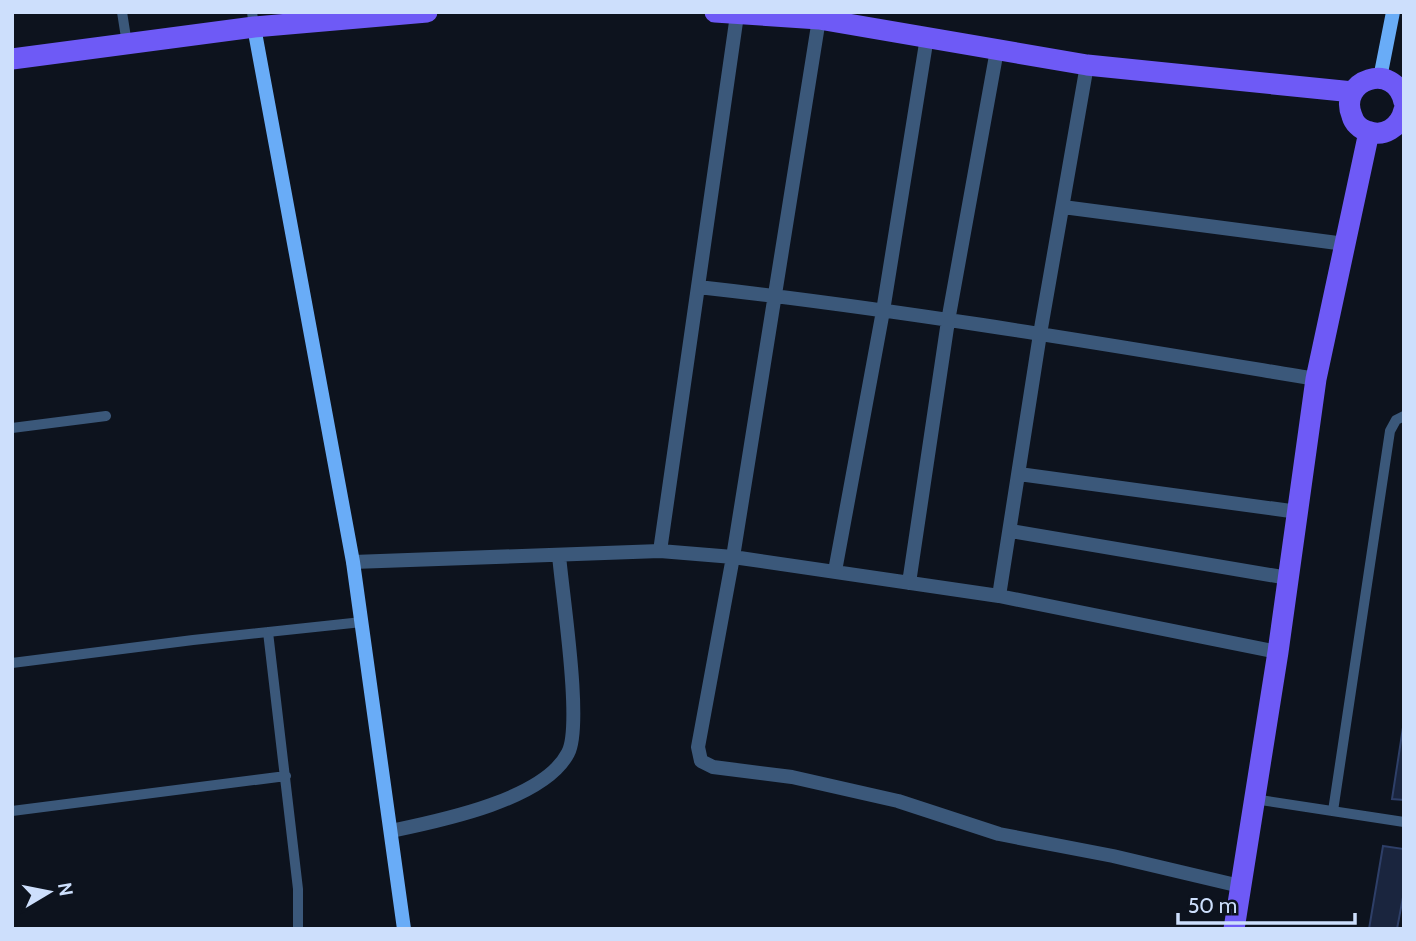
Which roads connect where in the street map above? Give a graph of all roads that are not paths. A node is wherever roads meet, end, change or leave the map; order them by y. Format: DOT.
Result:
graph roads {
  1 [pos="122,12"];
  2 [pos="428,12"];
  3 [pos="715,12"];
  4 [pos="1393,12"];
  5 [pos="737,15"];
  6 [pos="819,15"];
  7 [pos="253,20"];
  8 [pos="927,37"];
  9 [pos="127,44"];
  10 [pos="998,50"];
  11 [pos="12,59"];
  12 [pos="1087,65"];
  13 [pos="1380,78"];
  14 [pos="1353,92"];
  15 [pos="1404,102"];
  16 [pos="1404,110"];
  17 [pos="1368,132"];
  18 [pos="1063,206"];
  19 [pos="1345,244"];
  20 [pos="698,287"];
  21 [pos="774,295"];
  22 [pos="883,311"];
  23 [pos="948,321"];
  24 [pos="1040,334"];
  25 [pos="1316,379"];
  26 [pos="106,416"];
  27 [pos="1404,416"];
  28 [pos="12,428"];
  29 [pos="1018,474"];
  30 [pos="1298,512"];
  31 [pos="1011,531"];
  32 [pos="660,551"];
  33 [pos="559,555"];
  34 [pos="733,557"];
  35 [pos="353,562"];
  36 [pos="835,571"];
  37 [pos="1289,578"];
  38 [pos="909,583"];
  39 [pos="999,596"];
  40 [pos="362,622"];
  41 [pos="268,632"];
  42 [pos="1278,652"];
  43 [pos="12,663"];
  44 [pos="286,776"];
  45 [pos="1254,799"];
  46 [pos="12,811"];
  47 [pos="1333,811"];
  48 [pos="1404,821"];
  49 [pos="391,831"];
  50 [pos="1240,886"];
  51 [pos="298,929"];
  52 [pos="404,929"];
  53 [pos="1234,929"];
  1 -- 9 [label="lane"];
  2 -- 7 [label="main road"];
  3 -- 5 [label="main road"];
  4 -- 13 [label="street"];
  5 -- 6 [label="main road"];
  5 -- 20 [label="street"];
  6 -- 8 [label="main road"];
  6 -- 21 [label="street"];
  7 -- 9 [label="main road"];
  7 -- 35 [label="street"];
  8 -- 10 [label="main road"];
  8 -- 22 [label="street"];
  9 -- 11 [label="main road"];
  10 -- 12 [label="main road"];
  10 -- 23 [label="street"];
  12 -- 14 [label="main road"];
  12 -- 18 [label="street"];
  13 -- 14 [label="main road"];
  13 -- 15 [label="main road"];
  14 -- 17 [label="main road"];
  16 -- 17 [label="main road"];
  17 -- 19 [label="main road"];
  18 -- 19 [label="street"];
  18 -- 24 [label="street"];
  19 -- 25 [label="main road"];
  20 -- 21 [label="street"];
  20 -- 32 [label="street"];
  21 -- 22 [label="street"];
  21 -- 34 [label="street"];
  22 -- 23 [label="street"];
  22 -- 36 [label="street"];
  23 -- 24 [label="street"];
  23 -- 38 [label="street"];
  24 -- 25 [label="street"];
  24 -- 29 [label="street"];
  25 -- 30 [label="main road"];
  26 -- 28 [label="lane"];
  27 -- 47 [label="lane"];
  29 -- 30 [label="street"];
  29 -- 31 [label="street"];
  30 -- 37 [label="main road"];
  31 -- 37 [label="street"];
  31 -- 39 [label="street"];
  32 -- 33 [label="street"];
  32 -- 34 [label="street"];
  33 -- 35 [label="street"];
  33 -- 49 [label="street"];
  34 -- 36 [label="street"];
  34 -- 50 [label="street"];
  35 -- 40 [label="street"];
  36 -- 38 [label="street"];
  37 -- 42 [label="main road"];
  38 -- 39 [label="street"];
  39 -- 42 [label="street"];
  40 -- 41 [label="lane"];
  40 -- 49 [label="street"];
  41 -- 43 [label="lane"];
  41 -- 44 [label="lane"];
  42 -- 45 [label="main road"];
  44 -- 46 [label="lane"];
  44 -- 51 [label="lane"];
  45 -- 47 [label="lane"];
  45 -- 50 [label="main road"];
  47 -- 48 [label="lane"];
  49 -- 52 [label="street"];
  50 -- 53 [label="main road"];
}
